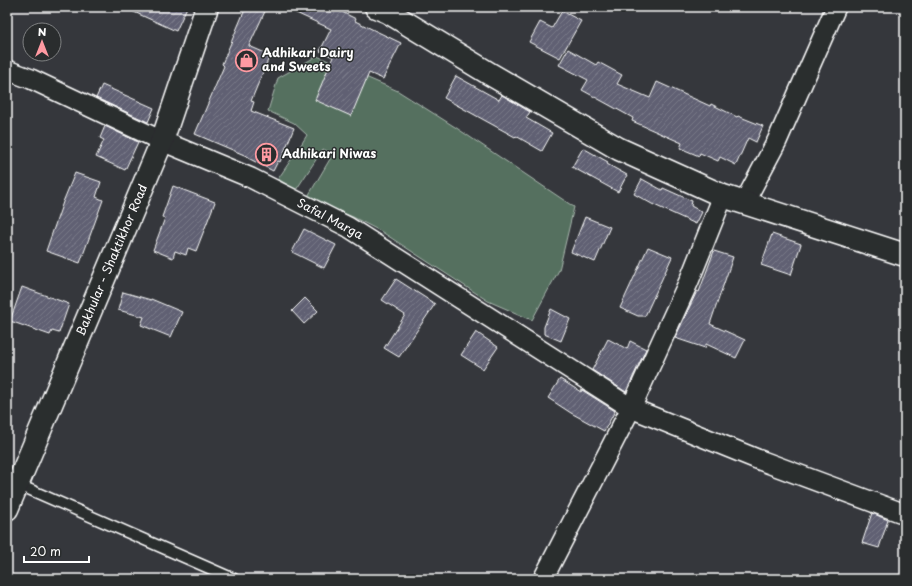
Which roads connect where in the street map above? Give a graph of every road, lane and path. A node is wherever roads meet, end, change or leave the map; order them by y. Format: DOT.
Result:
graph roads {
  1 [pos="207,7"];
  2 [pos="376,7"];
  3 [pos="836,7"];
  4 [pos="7,70"];
  5 [pos="162,140"];
  6 [pos="723,196"];
  7 [pos="744,203"];
  8 [pos="905,255"];
  9 [pos="632,408"];
  10 [pos="17,484"];
  11 [pos="7,509"];
  12 [pos="905,514"];
  13 [pos="234,579"];
  14 [pos="543,579"];
  1 -- 5 [label="street, Bakhular - Shaktikhor Road"];
  2 -- 6 [label="street"];
  3 -- 7 [label="street"];
  4 -- 5 [label="street, Safal Marga"];
  5 -- 9 [label="street, Safal Marga"];
  5 -- 10 [label="street, Bakhular - Shaktikhor Road"];
  6 -- 7 [label="street"];
  6 -- 9 [label="street"];
  7 -- 8 [label="street"];
  9 -- 12 [label="street, Safal Marga"];
  9 -- 14 [label="street"];
  10 -- 11 [label="street, Bakhular - Shaktikhor Road"];
  10 -- 13 [label="lane"];
}
